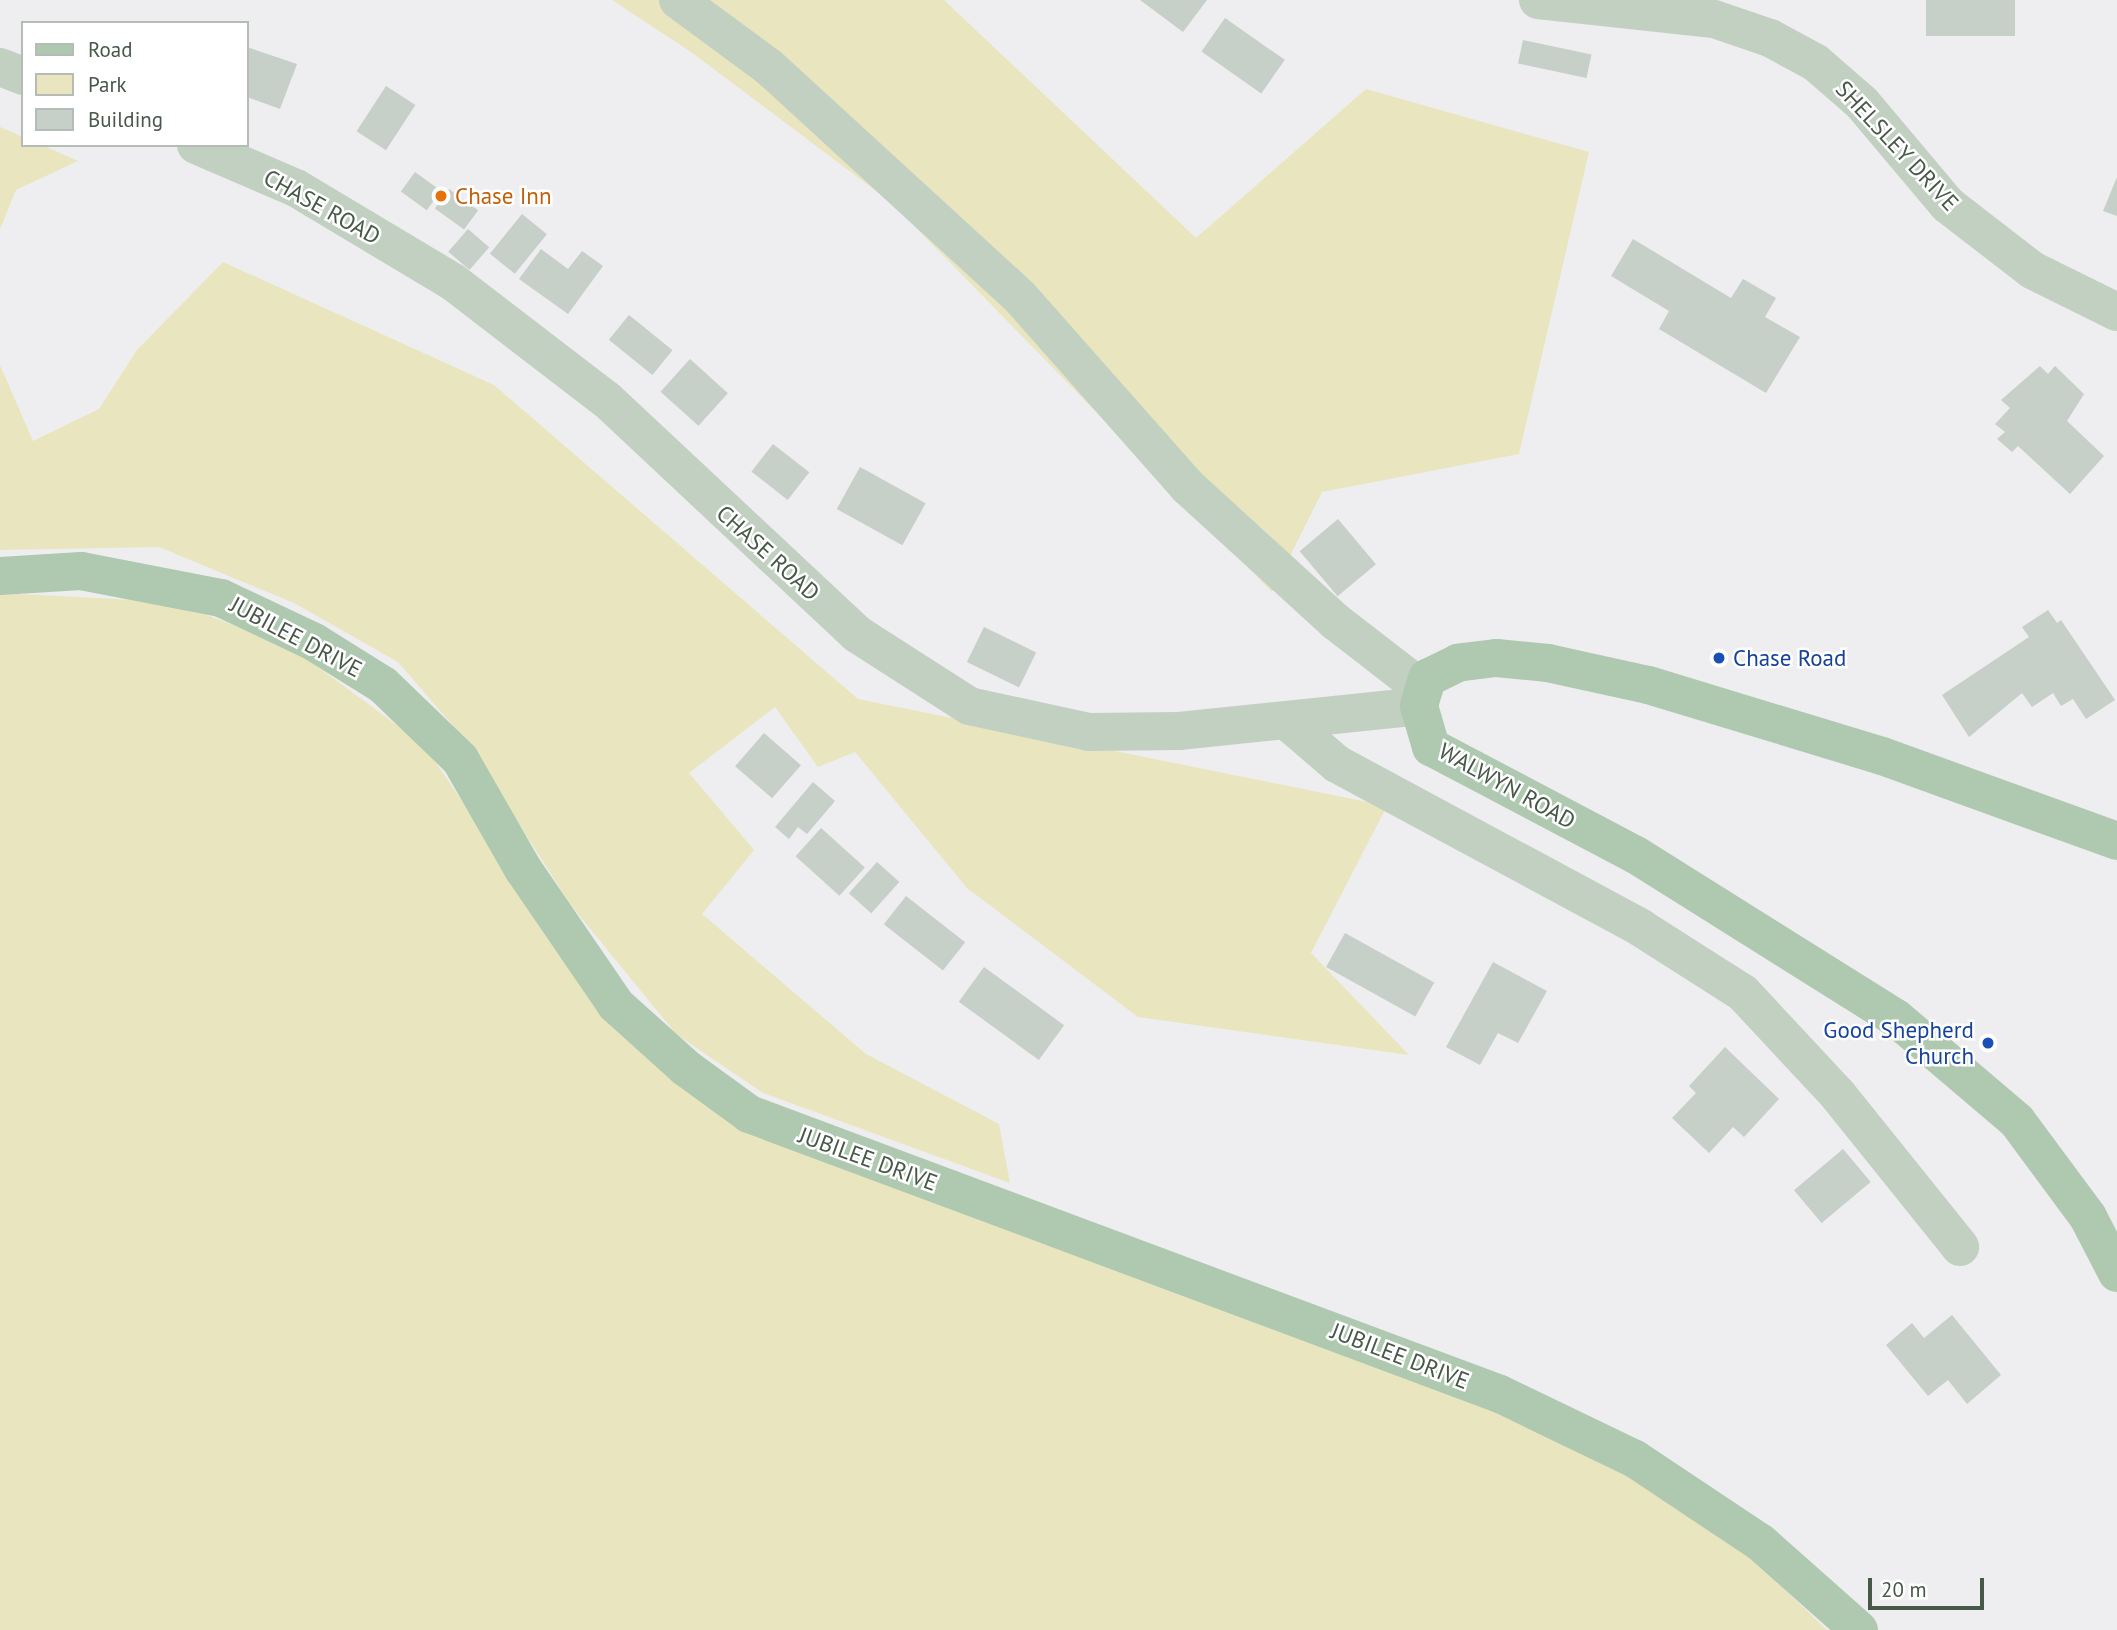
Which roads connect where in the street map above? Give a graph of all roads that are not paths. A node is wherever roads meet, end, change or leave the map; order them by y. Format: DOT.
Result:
graph roads {
  1 [pos="678,0"];
  2 [pos="1538,0"];
  3 [pos="0,67"];
  4 [pos="21,75"];
  5 [pos="201,147"];
  6 [pos="2117,312"];
  7 [pos="0,576"];
  8 [pos="1421,698"];
  9 [pos="1287,721"];
  10 [pos="2117,841"];
  11 [pos="1960,1247"];
  12 [pos="2117,1273"];
  13 [pos="1859,1630"];
  1 -- 8 [label="street"];
  2 -- 6 [label="street, SHELSLEY DRIVE"];
  3 -- 4 [label="street"];
  5 -- 9 [label="street, CHASE ROAD"];
  7 -- 13 [label="main road, JUBILEE DRIVE"];
  8 -- 9 [label="street, CHASE ROAD"];
  8 -- 10 [label="main road"];
  8 -- 12 [label="main road, WALWYN ROAD"];
  9 -- 11 [label="street"];
}
